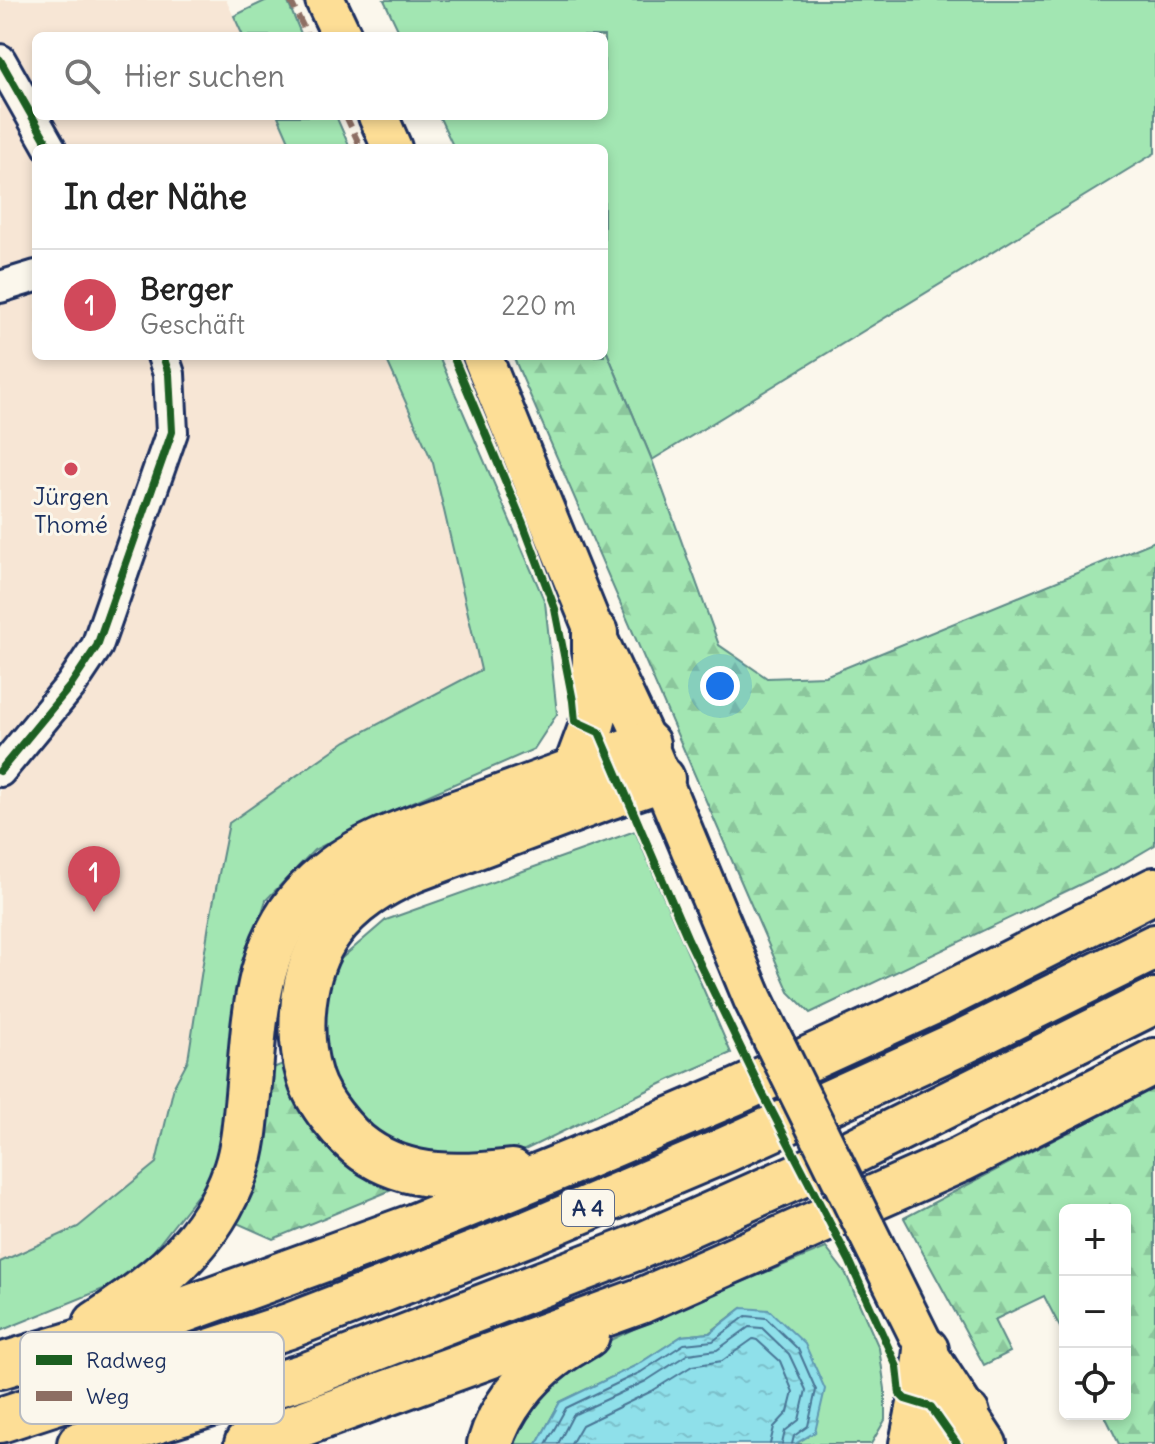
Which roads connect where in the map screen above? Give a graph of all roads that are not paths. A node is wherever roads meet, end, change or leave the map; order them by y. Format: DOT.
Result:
graph roads {
  1 [pos="325,0"];
  2 [pos="340,32"];
  3 [pos="0,60"];
  4 [pos="32,116"];
  5 [pos="34,120"];
  6 [pos="380,120"];
  7 [pos="48,144"];
  8 [pos="390,144"];
  9 [pos="32,277"];
  10 [pos="0,287"];
  11 [pos="164,360"];
  12 [pos="484,360"];
  13 [pos="595,633"];
  14 [pos="654,761"];
  15 [pos="0,771"];
  16 [pos="575,771"];
  17 [pos="1155,890"];
  18 [pos="1155,947"];
  19 [pos="1155,1001"];
  20 [pos="1155,1061"];
  21 [pos="577,1160"];
  22 [pos="643,1300"];
  23 [pos="84,1332"];
  24 [pos="110,1332"];
  25 [pos="271,1332"];
  26 [pos="926,1350"];
  27 [pos="20,1359"];
  28 [pos="0,1366"];
  29 [pos="284,1382"];
  30 [pos="20,1413"];
  31 [pos="0,1420"];
  32 [pos="146,1424"];
  33 [pos="975,1434"];
  34 [pos="80,1444"];
  35 [pos="247,1444"];
  36 [pos="490,1444"];
  37 [pos="912,1444"];
  38 [pos="919,1444"];
  1 -- 2 [label="main road"];
  3 -- 4 [label="street"];
  5 -- 7 [label="street"];
  6 -- 8 [label="main road"];
  9 -- 10 [label="street"];
  11 -- 15 [label="street"];
  12 -- 13 [label="main road"];
  13 -- 14 [label="main road"];
  13 -- 16 [label="highway"];
  14 -- 16 [label="highway"];
  14 -- 21 [label="highway"];
  14 -- 26 [label="main road, bridge"];
  16 -- 23 [label="highway"];
  17 -- 21 [label="highway"];
  18 -- 25 [label="highway, A 4"];
  19 -- 29 [label="highway, A 4"];
  20 -- 22 [label="highway"];
  21 -- 24 [label="highway"];
  22 -- 35 [label="highway"];
  22 -- 36 [label="highway"];
  26 -- 33 [label="main road"];
  26 -- 37 [label="highway"];
  27 -- 28 [label="highway"];
  30 -- 31 [label="highway, A 4"];
  32 -- 34 [label="highway, A 4"];
  33 -- 38 [label="highway"];
}
